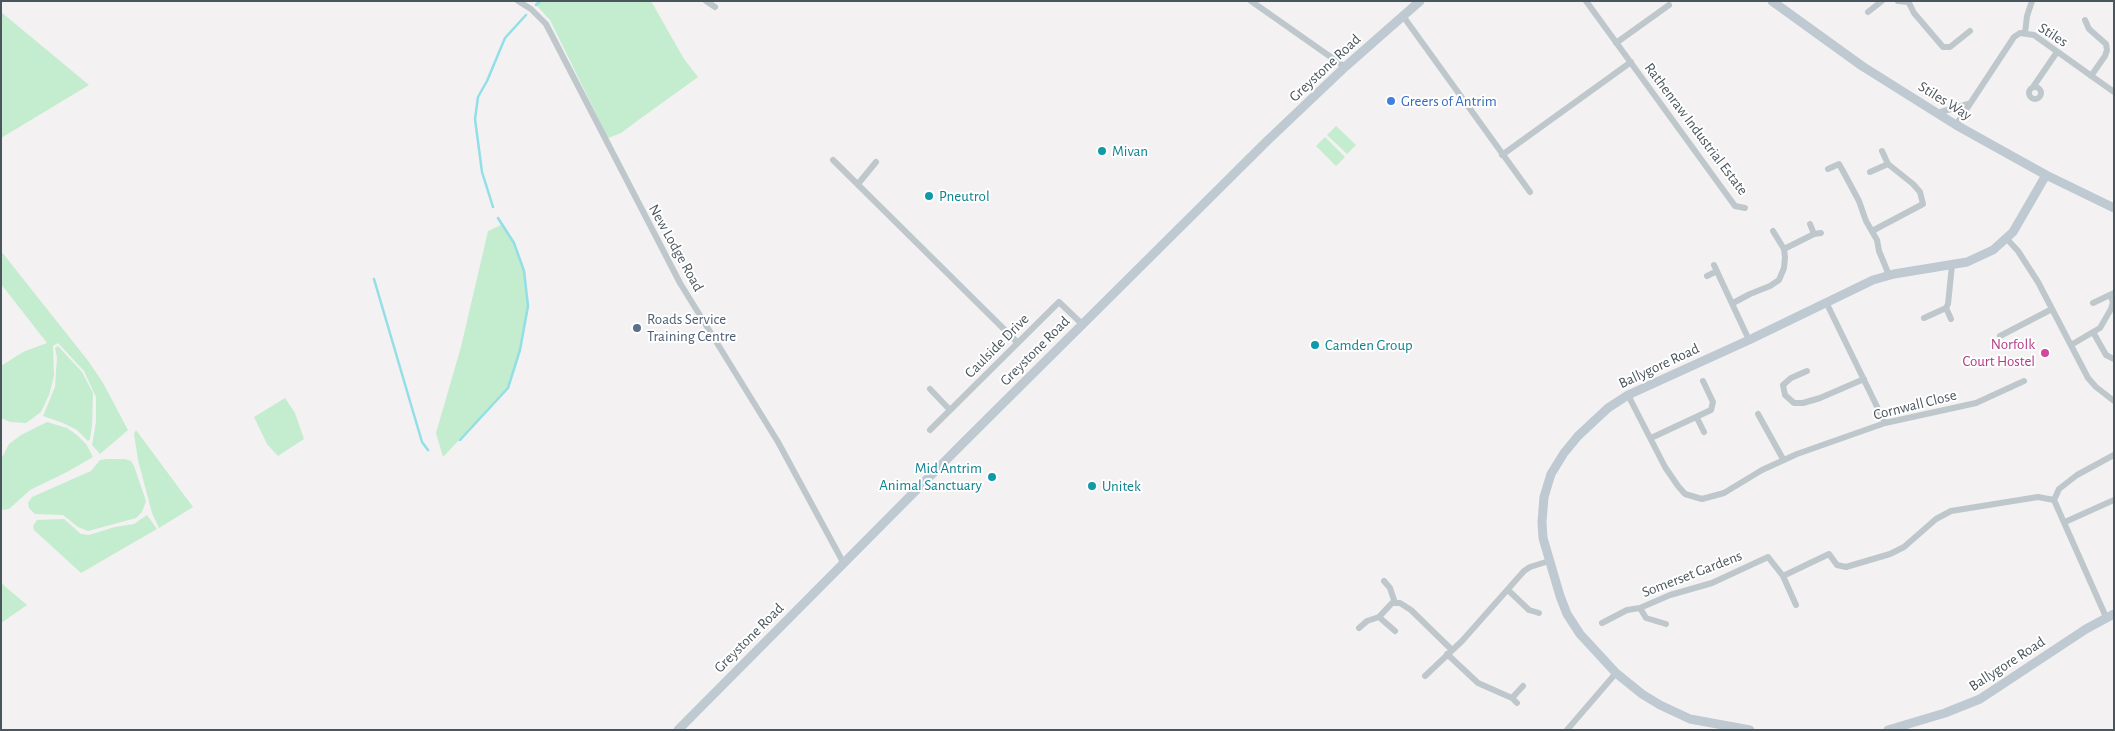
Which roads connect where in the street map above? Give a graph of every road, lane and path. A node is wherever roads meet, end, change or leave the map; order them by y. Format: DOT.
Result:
graph roads {
  1 [pos="518,1"];
  2 [pos="706,1"];
  3 [pos="1251,1"];
  4 [pos="1264,1"];
  5 [pos="1420,1"];
  6 [pos="1586,1"];
  7 [pos="1772,1"];
  8 [pos="1882,1"];
  9 [pos="1898,1"];
  10 [pos="2032,1"];
  11 [pos="1908,2"];
  12 [pos="1669,5"];
  13 [pos="715,7"];
  14 [pos="1260,8"];
  15 [pos="1868,12"];
  16 [pos="1403,16"];
  17 [pos="2085,20"];
  18 [pos="1970,31"];
  19 [pos="2025,33"];
  20 [pos="1616,43"];
  21 [pos="2057,52"];
  22 [pos="1631,62"];
  23 [pos="1345,67"];
  24 [pos="2091,76"];
  25 [pos="2033,87"];
  26 [pos="2114,92"];
  27 [pos="1968,104"];
  28 [pos="1937,113"];
  29 [pos="1956,125"];
  30 [pos="1882,151"];
  31 [pos="1502,155"];
  32 [pos="833,160"];
  33 [pos="876,162"];
  34 [pos="1888,164"];
  35 [pos="1828,169"];
  36 [pos="1870,172"];
  37 [pos="2046,176"];
  38 [pos="858,184"];
  39 [pos="1530,192"];
  40 [pos="1745,208"];
  41 [pos="2114,208"];
  42 [pos="1810,224"];
  43 [pos="1773,231"];
  44 [pos="1872,231"];
  45 [pos="1814,234"];
  46 [pos="1822,234"];
  47 [pos="2007,239"];
  48 [pos="1784,249"];
  49 [pos="1952,265"];
  50 [pos="1889,275"];
  51 [pos="1707,276"];
  52 [pos="2112,294"];
  53 [pos="1826,302"];
  54 [pos="1733,303"];
  55 [pos="2093,303"];
  56 [pos="2113,306"];
  57 [pos="1946,308"];
  58 [pos="2052,309"];
  59 [pos="1924,318"];
  60 [pos="1951,319"];
  61 [pos="1082,324"];
  62 [pos="2094,332"];
  63 [pos="2000,336"];
  64 [pos="1749,340"];
  65 [pos="1018,343"];
  66 [pos="2071,345"];
  67 [pos="2114,359"];
  68 [pos="1807,371"];
  69 [pos="1864,379"];
  70 [pos="1703,381"];
  71 [pos="2024,381"];
  72 [pos="930,389"];
  73 [pos="1628,395"];
  74 [pos="2114,401"];
  75 [pos="950,410"];
  76 [pos="1758,414"];
  77 [pos="1697,418"];
  78 [pos="1885,423"];
  79 [pos="930,430"];
  80 [pos="1704,432"];
  81 [pos="1651,438"];
  82 [pos="2114,455"];
  83 [pos="1783,459"];
  84 [pos="2054,500"];
  85 [pos="2114,500"];
  86 [pos="2065,522"];
  87 [pos="1549,561"];
  88 [pos="843,562"];
  89 [pos="1783,576"];
  90 [pos="1384,581"];
  91 [pos="1508,590"];
  92 [pos="1395,602"];
  93 [pos="1796,605"];
  94 [pos="1640,608"];
  95 [pos="1539,613"];
  96 [pos="2110,616"];
  97 [pos="1379,617"];
  98 [pos="1602,623"];
  99 [pos="1666,624"];
  100 [pos="1359,628"];
  101 [pos="1395,631"];
  102 [pos="1450,652"];
  103 [pos="1616,674"];
  104 [pos="1425,676"];
  105 [pos="1523,686"];
  106 [pos="1570,729"];
  107 [pos="678,730"];
  108 [pos="1750,730"];
  109 [pos="1888,730"];
  1 -- 88 [label="street, New Lodge Road"];
  2 -- 13 [label="street"];
  3 -- 14 [label="street"];
  4 -- 14 [label="street"];
  5 -- 16 [label="main road, Greystone Road"];
  6 -- 20 [label="street, Rathenraw Industrial Estate"];
  7 -- 28 [label="main road, Stiles Way"];
  8 -- 15 [label="street"];
  9 -- 11 [label="street"];
  10 -- 19 [label="street"];
  11 -- 18 [label="street"];
  12 -- 20 [label="street"];
  14 -- 23 [label="street"];
  16 -- 23 [label="main road, Greystone Road"];
  16 -- 31 [label="street"];
  17 -- 24 [label="street"];
  19 -- 21 [label="street, Stiles"];
  19 -- 27 [label="street, Stiles"];
  20 -- 22 [label="street, Rathenraw Industrial Estate"];
  21 -- 24 [label="street, Stiles"];
  21 -- 25 [label="street"];
  22 -- 31 [label="street, Rathenraw Industrial Estate"];
  22 -- 40 [label="street, Rathenraw Industrial Estate"];
  23 -- 61 [label="main road, Greystone Road"];
  24 -- 26 [label="street, Stiles"];
  27 -- 28 [label="street"];
  27 -- 29 [label="street, Stiles"];
  28 -- 29 [label="main road, Stiles Way"];
  29 -- 37 [label="main road, Stiles Way"];
  30 -- 34 [label="street"];
  31 -- 39 [label="street"];
  32 -- 38 [label="street"];
  33 -- 38 [label="street"];
  34 -- 36 [label="street"];
  34 -- 44 [label="street"];
  35 -- 44 [label="street"];
  37 -- 41 [label="main road, Stiles Way"];
  37 -- 47 [label="main road, Ballygore Road"];
  38 -- 65 [label="street"];
  42 -- 45 [label="street"];
  43 -- 48 [label="street"];
  44 -- 50 [label="street"];
  45 -- 46 [label="street"];
  45 -- 48 [label="street"];
  47 -- 49 [label="main road, Ballygore Road"];
  47 -- 58 [label="street"];
  48 -- 54 [label="street"];
  49 -- 50 [label="main road, Ballygore Road"];
  49 -- 57 [label="street"];
  50 -- 53 [label="main road, Ballygore Road"];
  51 -- 54 [label="street"];
  52 -- 55 [label="street"];
  52 -- 56 [label="street"];
  53 -- 64 [label="main road, Ballygore Road"];
  53 -- 69 [label="street"];
  54 -- 64 [label="street"];
  56 -- 62 [label="street"];
  57 -- 59 [label="street"];
  57 -- 60 [label="street"];
  58 -- 63 [label="street"];
  58 -- 66 [label="street"];
  61 -- 65 [label="street, Caulside Drive"];
  61 -- 88 [label="main road, Greystone Road"];
  62 -- 66 [label="street"];
  62 -- 67 [label="street"];
  64 -- 73 [label="main road, Ballygore Road"];
  65 -- 75 [label="street, Caulside Drive"];
  66 -- 74 [label="street"];
  68 -- 69 [label="street"];
  69 -- 78 [label="street"];
  70 -- 77 [label="street"];
  71 -- 78 [label="street, Cornwall Close"];
  72 -- 75 [label="street"];
  73 -- 81 [label="street, Cornwall Close"];
  73 -- 87 [label="main road, Ballygore Road"];
  75 -- 79 [label="street, Caulside Drive"];
  76 -- 83 [label="street"];
  77 -- 80 [label="street"];
  77 -- 81 [label="street"];
  78 -- 83 [label="street, Cornwall Close"];
  81 -- 83 [label="street, Cornwall Close"];
  82 -- 84 [label="street"];
  84 -- 86 [label="street, Ballygore Road"];
  84 -- 89 [label="street"];
  85 -- 86 [label="street"];
  86 -- 96 [label="street, Ballygore Road"];
  87 -- 91 [label="street"];
  87 -- 103 [label="main road, Ballygore Road"];
  88 -- 107 [label="main road, Greystone Road"];
  89 -- 93 [label="street"];
  89 -- 94 [label="street, Somerset Gardens"];
  90 -- 92 [label="street"];
  91 -- 95 [label="street"];
  91 -- 102 [label="street"];
  92 -- 97 [label="street"];
  92 -- 102 [label="street"];
  94 -- 98 [label="street, Somerset Gardens"];
  94 -- 99 [label="street"];
  96 -- 109 [label="main road, Ballygore Road"];
  97 -- 100 [label="street"];
  97 -- 101 [label="street"];
  102 -- 104 [label="street"];
  102 -- 105 [label="street"];
  103 -- 106 [label="street"];
  103 -- 108 [label="main road, Ballygore Road"];
}
